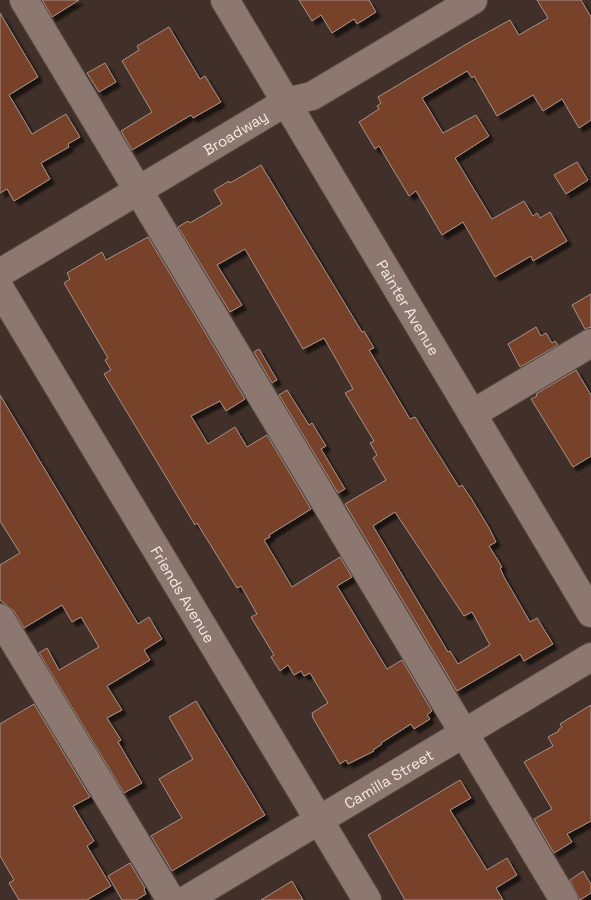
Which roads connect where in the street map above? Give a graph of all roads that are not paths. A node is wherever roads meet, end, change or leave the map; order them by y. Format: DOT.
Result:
graph roads {
  1 [pos="24,0"];
  2 [pos="225,0"];
  3 [pos="473,0"];
  4 [pos="439,9"];
  5 [pos="286,102"];
  6 [pos="137,190"];
  7 [pos="0,273"];
  8 [pos="0,289"];
  9 [pos="591,343"];
  10 [pos="472,414"];
  11 [pos="591,613"];
  12 [pos="0,618"];
  13 [pos="591,657"];
  14 [pos="464,733"];
  15 [pos="319,821"];
  16 [pos="171,900"];
  17 [pos="186,900"];
  18 [pos="366,900"];
  19 [pos="564,900"];
  1 -- 6 [label="street"];
  2 -- 5 [label="street, Painter Avenue"];
  3 -- 4 [label="street, Broadway"];
  4 -- 5 [label="street, Broadway"];
  5 -- 6 [label="street, Broadway"];
  5 -- 10 [label="street, Painter Avenue"];
  6 -- 7 [label="street, Broadway"];
  6 -- 14 [label="street"];
  8 -- 15 [label="street, Friends Avenue"];
  9 -- 10 [label="street"];
  10 -- 11 [label="street, Painter Avenue"];
  12 -- 16 [label="street"];
  13 -- 14 [label="street, Camilla Street"];
  14 -- 15 [label="street, Camilla Street"];
  14 -- 19 [label="street"];
  15 -- 17 [label="street, Camilla Street"];
  15 -- 18 [label="street, Friends Avenue"];
}
